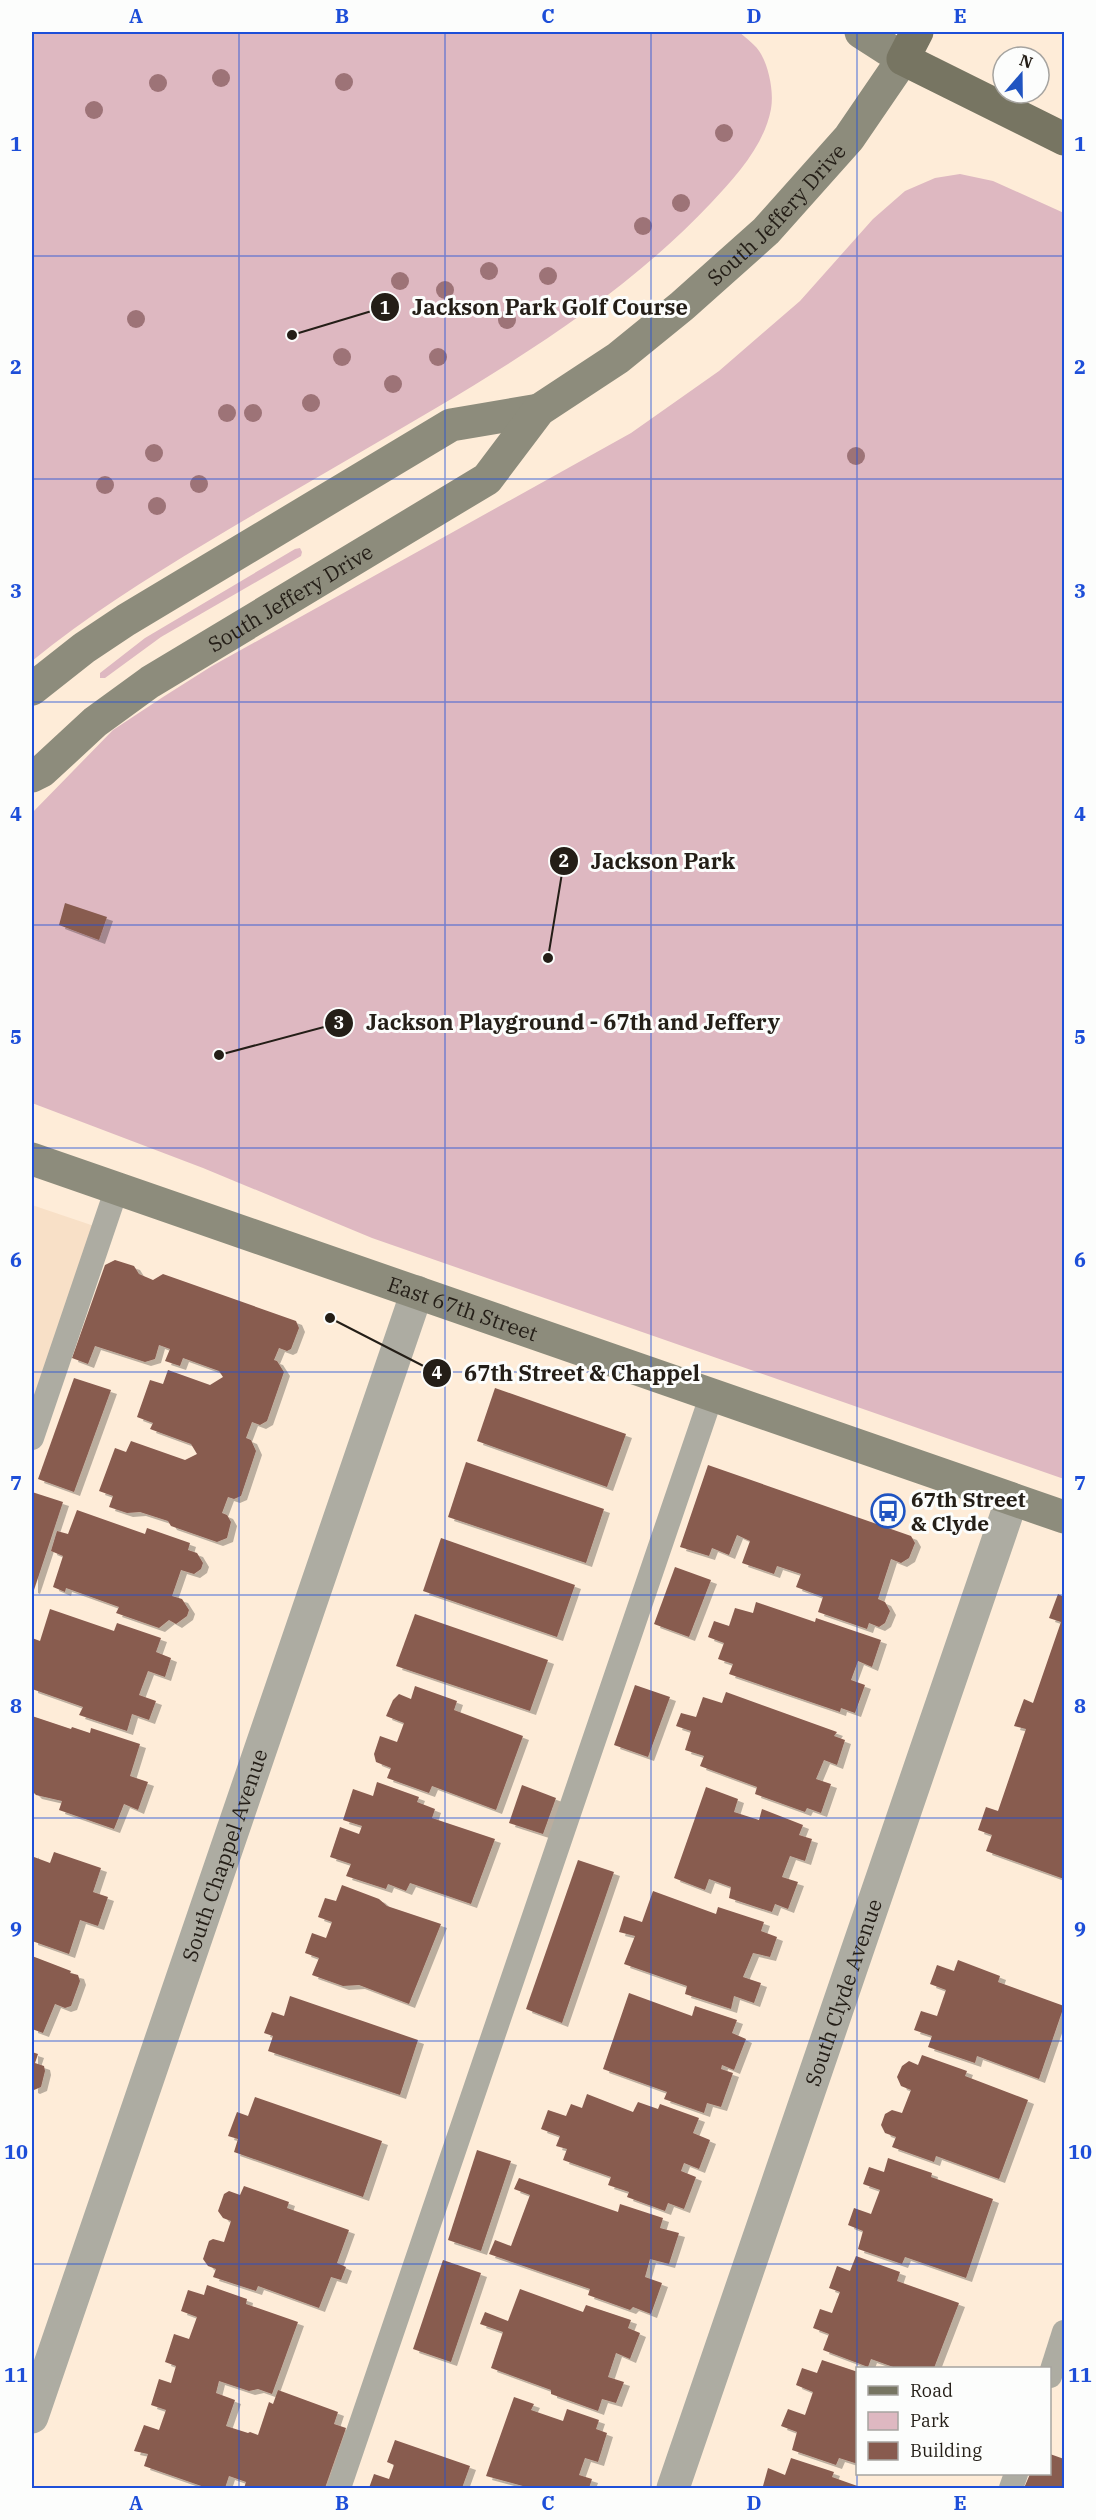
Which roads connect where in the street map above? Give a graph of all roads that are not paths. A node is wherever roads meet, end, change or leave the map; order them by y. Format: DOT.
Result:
graph roads {
  1 [pos="861,32"];
  2 [pos="910,45"];
  3 [pos="1065,140"];
  4 [pos="539,410"];
  5 [pos="32,689"];
  6 [pos="32,776"];
  7 [pos="32,1159"];
  8 [pos="117,1188"];
  9 [pos="417,1292"];
  10 [pos="712,1394"];
  11 [pos="32,1437"];
  12 [pos="1012,1498"];
  13 [pos="1065,1517"];
  14 [pos="1065,2332"];
  15 [pos="1051,2373"];
  16 [pos="32,2417"];
  17 [pos="339,2488"];
  18 [pos="673,2488"];
  1 -- 2 [label="street"];
  2 -- 3 [label="main road"];
  2 -- 4 [label="street, South Jeffery Drive"];
  4 -- 5 [label="street, South Jeffery Drive"];
  4 -- 6 [label="street, South Jeffery Drive"];
  7 -- 8 [label="street, East 67th Street"];
  8 -- 9 [label="street, East 67th Street"];
  8 -- 11 [label="lane"];
  9 -- 10 [label="street, East 67th Street"];
  9 -- 16 [label="street, South Chappel Avenue"];
  10 -- 12 [label="street, East 67th Street"];
  10 -- 17 [label="lane"];
  12 -- 13 [label="street, East 67th Street"];
  12 -- 18 [label="street, South Clyde Avenue"];
  14 -- 15 [label="lane"];
}
